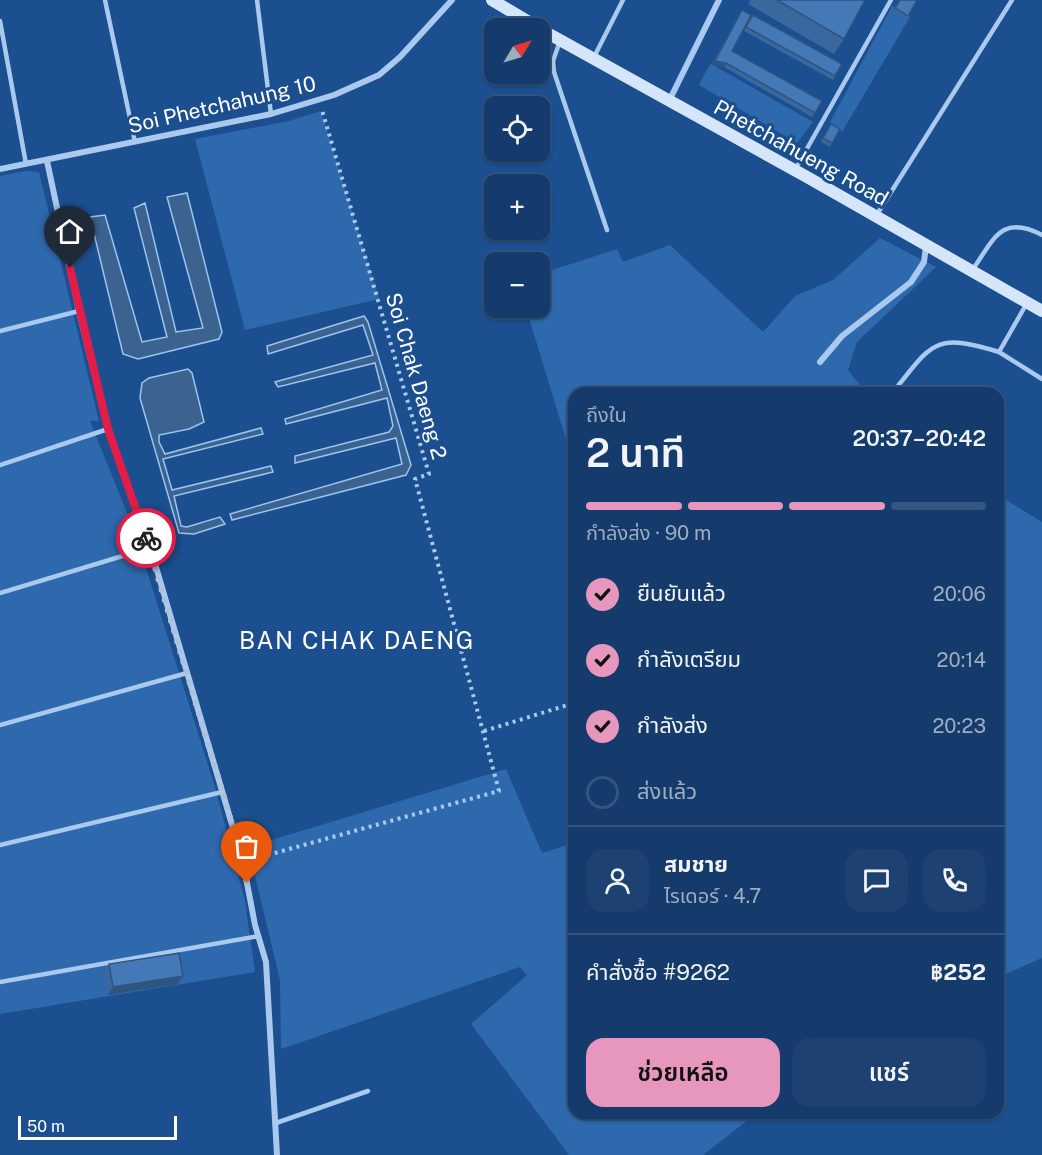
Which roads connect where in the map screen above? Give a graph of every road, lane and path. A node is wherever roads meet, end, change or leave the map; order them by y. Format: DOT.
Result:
graph roads {
  1 [pos="105,0"];
  2 [pos="257,0"];
  3 [pos="452,0"];
  4 [pos="492,0"];
  5 [pos="623,0"];
  6 [pos="719,0"];
  7 [pos="891,0"];
  8 [pos="1012,0"];
  9 [pos="521,18"];
  10 [pos="0,21"];
  11 [pos="550,35"];
  12 [pos="560,41"];
  13 [pos="592,59"];
  14 [pos="320,100"];
  15 [pos="669,102"];
  16 [pos="271,114"];
  17 [pos="135,142"];
  18 [pos="47,161"];
  19 [pos="26,164"];
  20 [pos="0,169"];
  21 [pos="795,171"];
  22 [pos="875,217"];
  23 [pos="608,231"];
  24 [pos="1042,235"];
  25 [pos="926,246"];
  26 [pos="972,272"];
  27 [pos="1027,303"];
  28 [pos="79,311"];
  29 [pos="1042,311"];
  30 [pos="0,331"];
  31 [pos="999,352"];
  32 [pos="820,362"];
  33 [pos="1042,380"];
  34 [pos="897,387"];
  35 [pos="108,429"];
  36 [pos="0,465"];
  37 [pos="149,548"];
  38 [pos="0,593"];
  39 [pos="187,673"];
  40 [pos="568,705"];
  41 [pos="0,725"];
  42 [pos="484,731"];
  43 [pos="222,792"];
  44 [pos="0,845"];
  45 [pos="243,862"];
  46 [pos="259,936"];
  47 [pos="0,982"];
  48 [pos="368,1091"];
  49 [pos="276,1123"];
  50 [pos="276,1155"];
  1 -- 17 [label="lane"];
  2 -- 16 [label="lane"];
  3 -- 14 [label="street, Soi Phetchahung 10"];
  4 -- 9 [label="main road, Phetchahueng Road"];
  5 -- 13 [label="lane"];
  6 -- 15 [label="street"];
  7 -- 21 [label="lane"];
  8 -- 22 [label="lane"];
  10 -- 19 [label="lane"];
  11 -- 12 [label="main road, Phetchahueng Road"];
  12 -- 13 [label="main road, Phetchahueng Road"];
  12 -- 23 [label="lane"];
  13 -- 15 [label="main road, Phetchahueng Road"];
  14 -- 16 [label="street, Soi Phetchahung 10"];
  14 -- 42 [label="path, Soi Chak Daeng 2"];
  15 -- 21 [label="main road, Phetchahueng Road"];
  16 -- 17 [label="street, Soi Phetchahung 10"];
  17 -- 18 [label="street, Soi Phetchahung 10"];
  18 -- 19 [label="street, Soi Phetchahung 10"];
  18 -- 28 [label="street"];
  19 -- 20 [label="street, Soi Phetchahung 10"];
  21 -- 22 [label="main road, Phetchahueng Road"];
  22 -- 25 [label="main road, Phetchahueng Road"];
  24 -- 26 [label="lane"];
  25 -- 26 [label="main road, Phetchahueng Road"];
  25 -- 32 [label="street"];
  26 -- 27 [label="main road, Phetchahueng Road"];
  27 -- 29 [label="main road, Phetchahueng Road"];
  27 -- 31 [label="lane"];
  28 -- 30 [label="lane"];
  28 -- 35 [label="street"];
  31 -- 33 [label="lane"];
  31 -- 34 [label="lane"];
  35 -- 36 [label="lane"];
  35 -- 37 [label="street"];
  37 -- 38 [label="lane"];
  37 -- 39 [label="street"];
  39 -- 41 [label="lane"];
  39 -- 43 [label="street"];
  40 -- 42 [label="path"];
  42 -- 45 [label="path, Soi Chak Daeng 2"];
  43 -- 44 [label="lane"];
  43 -- 45 [label="street"];
  45 -- 46 [label="street"];
  46 -- 47 [label="lane"];
  46 -- 49 [label="street"];
  48 -- 49 [label="lane"];
  49 -- 50 [label="street"];
}
